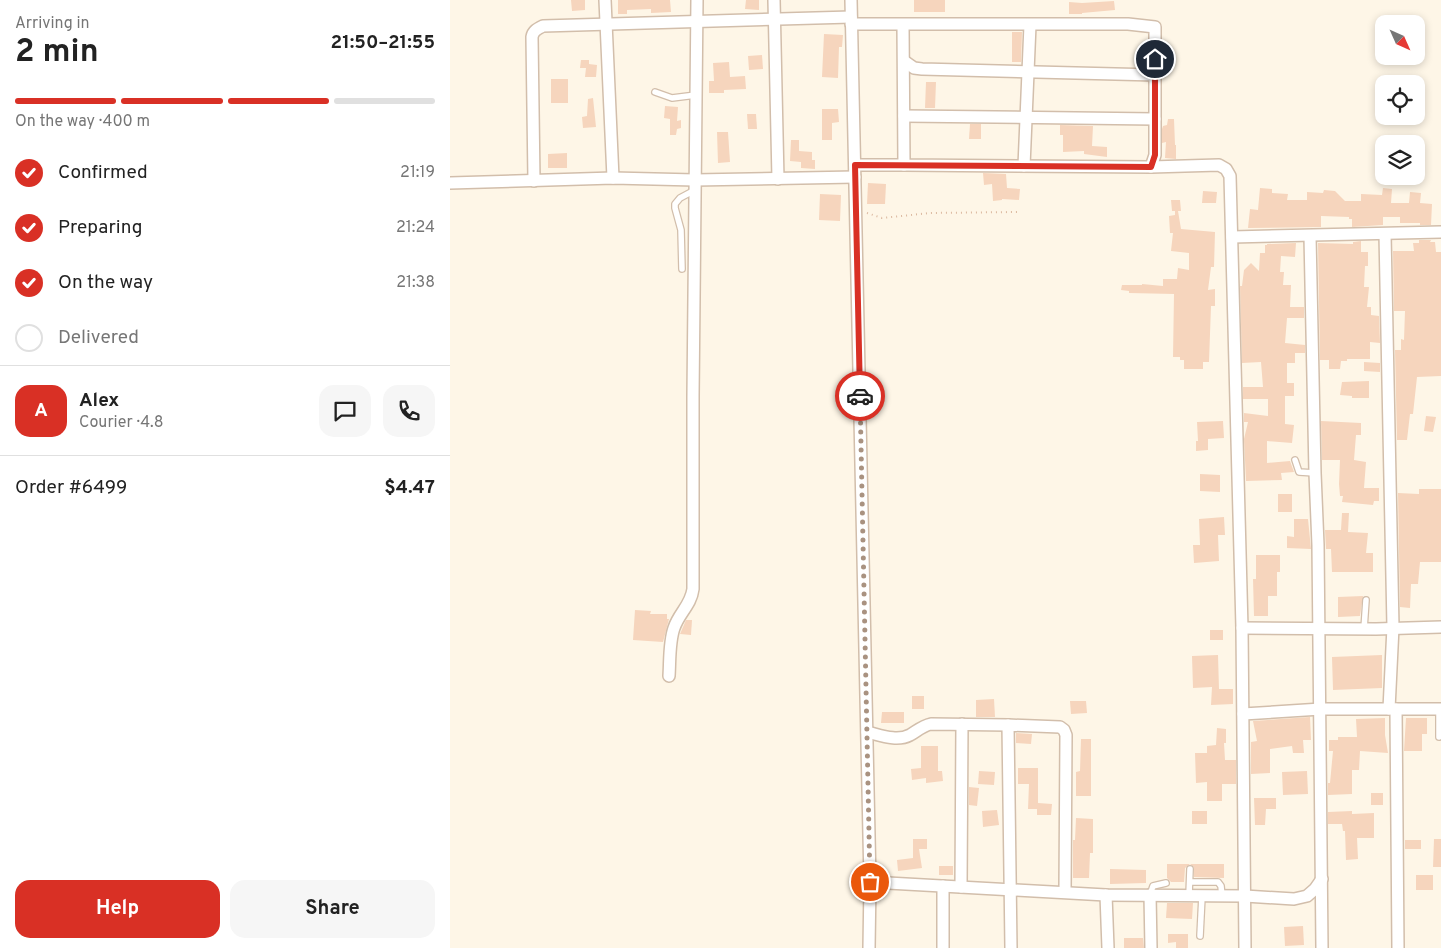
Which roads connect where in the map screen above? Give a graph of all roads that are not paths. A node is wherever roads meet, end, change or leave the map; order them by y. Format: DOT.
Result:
graph roads {
  1 [pos="605,0"];
  2 [pos="697,0"];
  3 [pos="774,0"];
  4 [pos="851,0"];
  5 [pos="774,19"];
  6 [pos="851,20"];
  7 [pos="697,21"];
  8 [pos="605,24"];
  9 [pos="1030,24"];
  10 [pos="904,25"];
  11 [pos="904,61"];
  12 [pos="1028,71"];
  13 [pos="1155,75"];
  14 [pos="655,92"];
  15 [pos="696,95"];
  16 [pos="904,116"];
  17 [pos="1026,118"];
  18 [pos="1155,119"];
  19 [pos="904,164"];
  20 [pos="1024,166"];
  21 [pos="1151,167"];
  22 [pos="855,171"];
  23 [pos="613,178"];
  24 [pos="778,179"];
  25 [pos="534,181"];
  26 [pos="450,183"];
  27 [pos="695,185"];
  28 [pos="1441,232"];
  29 [pos="1385,234"];
  30 [pos="1310,236"];
  31 [pos="1232,237"];
  32 [pos="682,269"];
  33 [pos="1295,460"];
  34 [pos="1315,473"];
  35 [pos="1366,600"];
  36 [pos="1393,627"];
  37 [pos="1441,627"];
  38 [pos="1242,628"];
  39 [pos="1319,629"];
  40 [pos="1364,629"];
  41 [pos="669,676"];
  42 [pos="1321,709"];
  43 [pos="1393,709"];
  44 [pos="1440,709"];
  45 [pos="1243,714"];
  46 [pos="962,724"];
  47 [pos="1008,725"];
  48 [pos="867,732"];
  49 [pos="1439,737"];
  50 [pos="1190,869"];
  51 [pos="1322,879"];
  52 [pos="870,882"];
  53 [pos="1190,882"];
  54 [pos="1166,884"];
  55 [pos="943,886"];
  56 [pos="962,887"];
  57 [pos="1011,889"];
  58 [pos="1065,892"];
  59 [pos="1106,895"];
  60 [pos="1150,895"];
  61 [pos="1189,896"];
  62 [pos="1202,896"];
  63 [pos="1222,896"];
  64 [pos="1245,896"];
  65 [pos="1200,936"];
  66 [pos="869,948"];
  67 [pos="943,948"];
  68 [pos="1011,948"];
  69 [pos="1108,948"];
  70 [pos="1151,948"];
  71 [pos="1245,948"];
  72 [pos="1322,948"];
  73 [pos="1398,948"];
  1 -- 8 [label="street"];
  2 -- 7 [label="street"];
  3 -- 5 [label="street"];
  4 -- 6 [label="street"];
  5 -- 6 [label="street"];
  5 -- 7 [label="street"];
  5 -- 24 [label="street"];
  6 -- 10 [label="street"];
  6 -- 22 [label="street"];
  7 -- 8 [label="street"];
  7 -- 15 [label="street"];
  8 -- 23 [label="street"];
  8 -- 25 [label="street"];
  9 -- 10 [label="street"];
  9 -- 12 [label="street"];
  9 -- 13 [label="street"];
  10 -- 11 [label="street"];
  11 -- 12 [label="street"];
  11 -- 16 [label="street"];
  12 -- 13 [label="street"];
  12 -- 17 [label="street"];
  13 -- 18 [label="street"];
  14 -- 15 [label="lane"];
  15 -- 27 [label="street"];
  16 -- 17 [label="street"];
  16 -- 19 [label="street"];
  17 -- 18 [label="street"];
  17 -- 20 [label="street"];
  18 -- 21 [label="street"];
  19 -- 20 [label="street"];
  19 -- 22 [label="street"];
  20 -- 21 [label="street"];
  21 -- 31 [label="street"];
  22 -- 24 [label="street"];
  22 -- 48 [label="street"];
  23 -- 25 [label="street"];
  23 -- 27 [label="street"];
  24 -- 27 [label="street"];
  25 -- 26 [label="street"];
  27 -- 32 [label="lane"];
  27 -- 41 [label="street"];
  28 -- 29 [label="street"];
  29 -- 30 [label="street"];
  29 -- 36 [label="street"];
  30 -- 31 [label="street"];
  30 -- 34 [label="street"];
  31 -- 38 [label="street"];
  33 -- 34 [label="lane"];
  34 -- 39 [label="street"];
  35 -- 40 [label="lane"];
  36 -- 37 [label="street"];
  36 -- 40 [label="street"];
  36 -- 43 [label="street"];
  38 -- 39 [label="street"];
  38 -- 45 [label="street"];
  39 -- 40 [label="street"];
  39 -- 42 [label="street"];
  42 -- 43 [label="street"];
  42 -- 45 [label="street"];
  42 -- 51 [label="street"];
  43 -- 44 [label="street"];
  43 -- 73 [label="street"];
  44 -- 49 [label="lane"];
  45 -- 64 [label="street"];
  46 -- 47 [label="street"];
  46 -- 48 [label="street"];
  46 -- 56 [label="street"];
  47 -- 57 [label="street"];
  47 -- 58 [label="street"];
  48 -- 52 [label="street"];
  50 -- 53 [label="lane"];
  51 -- 64 [label="street"];
  51 -- 72 [label="street"];
  52 -- 55 [label="street"];
  52 -- 66 [label="street"];
  53 -- 61 [label="lane"];
  53 -- 63 [label="lane"];
  54 -- 60 [label="lane"];
  55 -- 56 [label="street"];
  55 -- 67 [label="street"];
  56 -- 57 [label="street"];
  57 -- 58 [label="street"];
  57 -- 68 [label="street"];
  58 -- 59 [label="street"];
  59 -- 60 [label="street"];
  59 -- 69 [label="street"];
  60 -- 61 [label="street"];
  60 -- 70 [label="street"];
  61 -- 62 [label="street"];
  62 -- 63 [label="street"];
  62 -- 65 [label="lane"];
  63 -- 64 [label="street"];
  64 -- 71 [label="street"];
}
